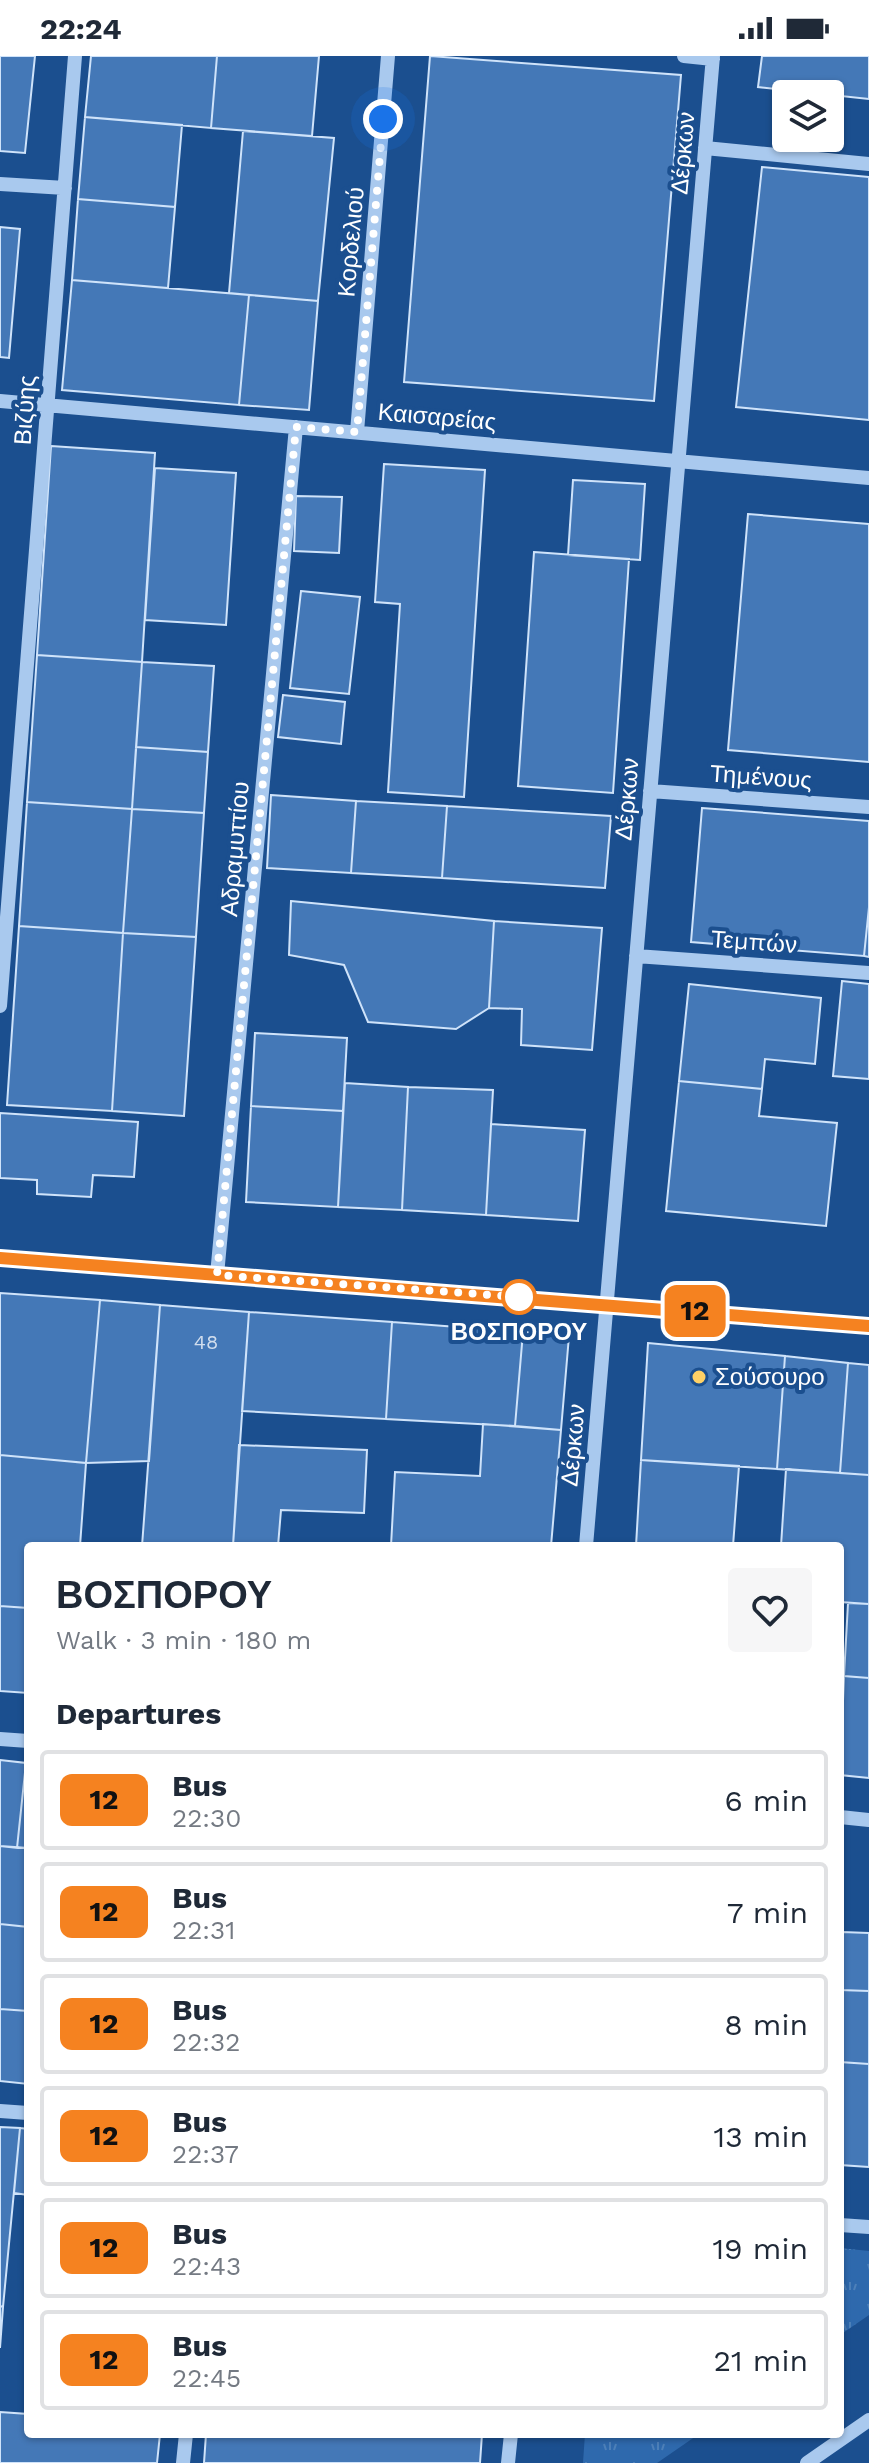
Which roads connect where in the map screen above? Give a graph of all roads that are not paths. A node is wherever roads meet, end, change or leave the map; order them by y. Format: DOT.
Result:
graph roads {
  1 [pos="75,56"];
  2 [pos="388,56"];
  3 [pos="684,56"];
  4 [pos="713,58"];
  5 [pos="705,148"];
  6 [pos="869,164"];
  7 [pos="0,184"];
  8 [pos="65,188"];
  9 [pos="0,401"];
  10 [pos="48,406"];
  11 [pos="296,427"];
  12 [pos="357,432"];
  13 [pos="678,461"];
  14 [pos="869,478"];
  15 [pos="650,791"];
  16 [pos="869,807"];
  17 [pos="636,956"];
  18 [pos="869,973"];
  19 [pos="0,1006"];
  20 [pos="0,1258"];
  21 [pos="217,1275"];
  22 [pos="607,1304"];
  23 [pos="869,1326"];
  24 [pos="586,1542"];
  25 [pos="0,1739"];
  26 [pos="24,1741"];
  27 [pos="844,1817"];
  28 [pos="869,1820"];
  29 [pos="0,2111"];
  30 [pos="24,2113"];
  31 [pos="844,2225"];
  32 [pos="869,2227"];
  33 [pos="869,2420"];
  34 [pos="844,2437"];
  35 [pos="186,2438"];
  36 [pos="511,2438"];
  37 [pos="843,2438"];
  38 [pos="183,2463"];
  39 [pos="508,2463"];
  40 [pos="807,2463"];
  1 -- 8 [label="street, Βιζύης"];
  2 -- 12 [label="street, Κορδελιού"];
  3 -- 4 [label="street"];
  4 -- 5 [label="street, Δέρκων"];
  5 -- 6 [label="street"];
  5 -- 13 [label="street, Δέρκων"];
  7 -- 8 [label="street"];
  8 -- 10 [label="street, Βιζύης"];
  9 -- 10 [label="street, Καισαρείας"];
  10 -- 11 [label="street, Καισαρείας"];
  10 -- 19 [label="street, Βιζύης"];
  11 -- 12 [label="street, Καισαρείας"];
  11 -- 21 [label="street, Αδραμυττίου"];
  12 -- 13 [label="street, Καισαρείας"];
  13 -- 14 [label="street, Καισαρείας"];
  13 -- 15 [label="street, Δέρκων"];
  15 -- 16 [label="street, Τημένους"];
  15 -- 17 [label="street, Δέρκων"];
  17 -- 18 [label="street, Τεμπών"];
  17 -- 22 [label="street, Δέρκων"];
  20 -- 21 [label="street"];
  21 -- 22 [label="street"];
  22 -- 23 [label="street"];
  22 -- 24 [label="street, Δέρκων"];
  25 -- 26 [label="street"];
  27 -- 28 [label="street"];
  29 -- 30 [label="street"];
  31 -- 32 [label="street"];
  33 -- 34 [label="street"];
  35 -- 38 [label="street"];
  36 -- 39 [label="street"];
  37 -- 40 [label="street"];
}
